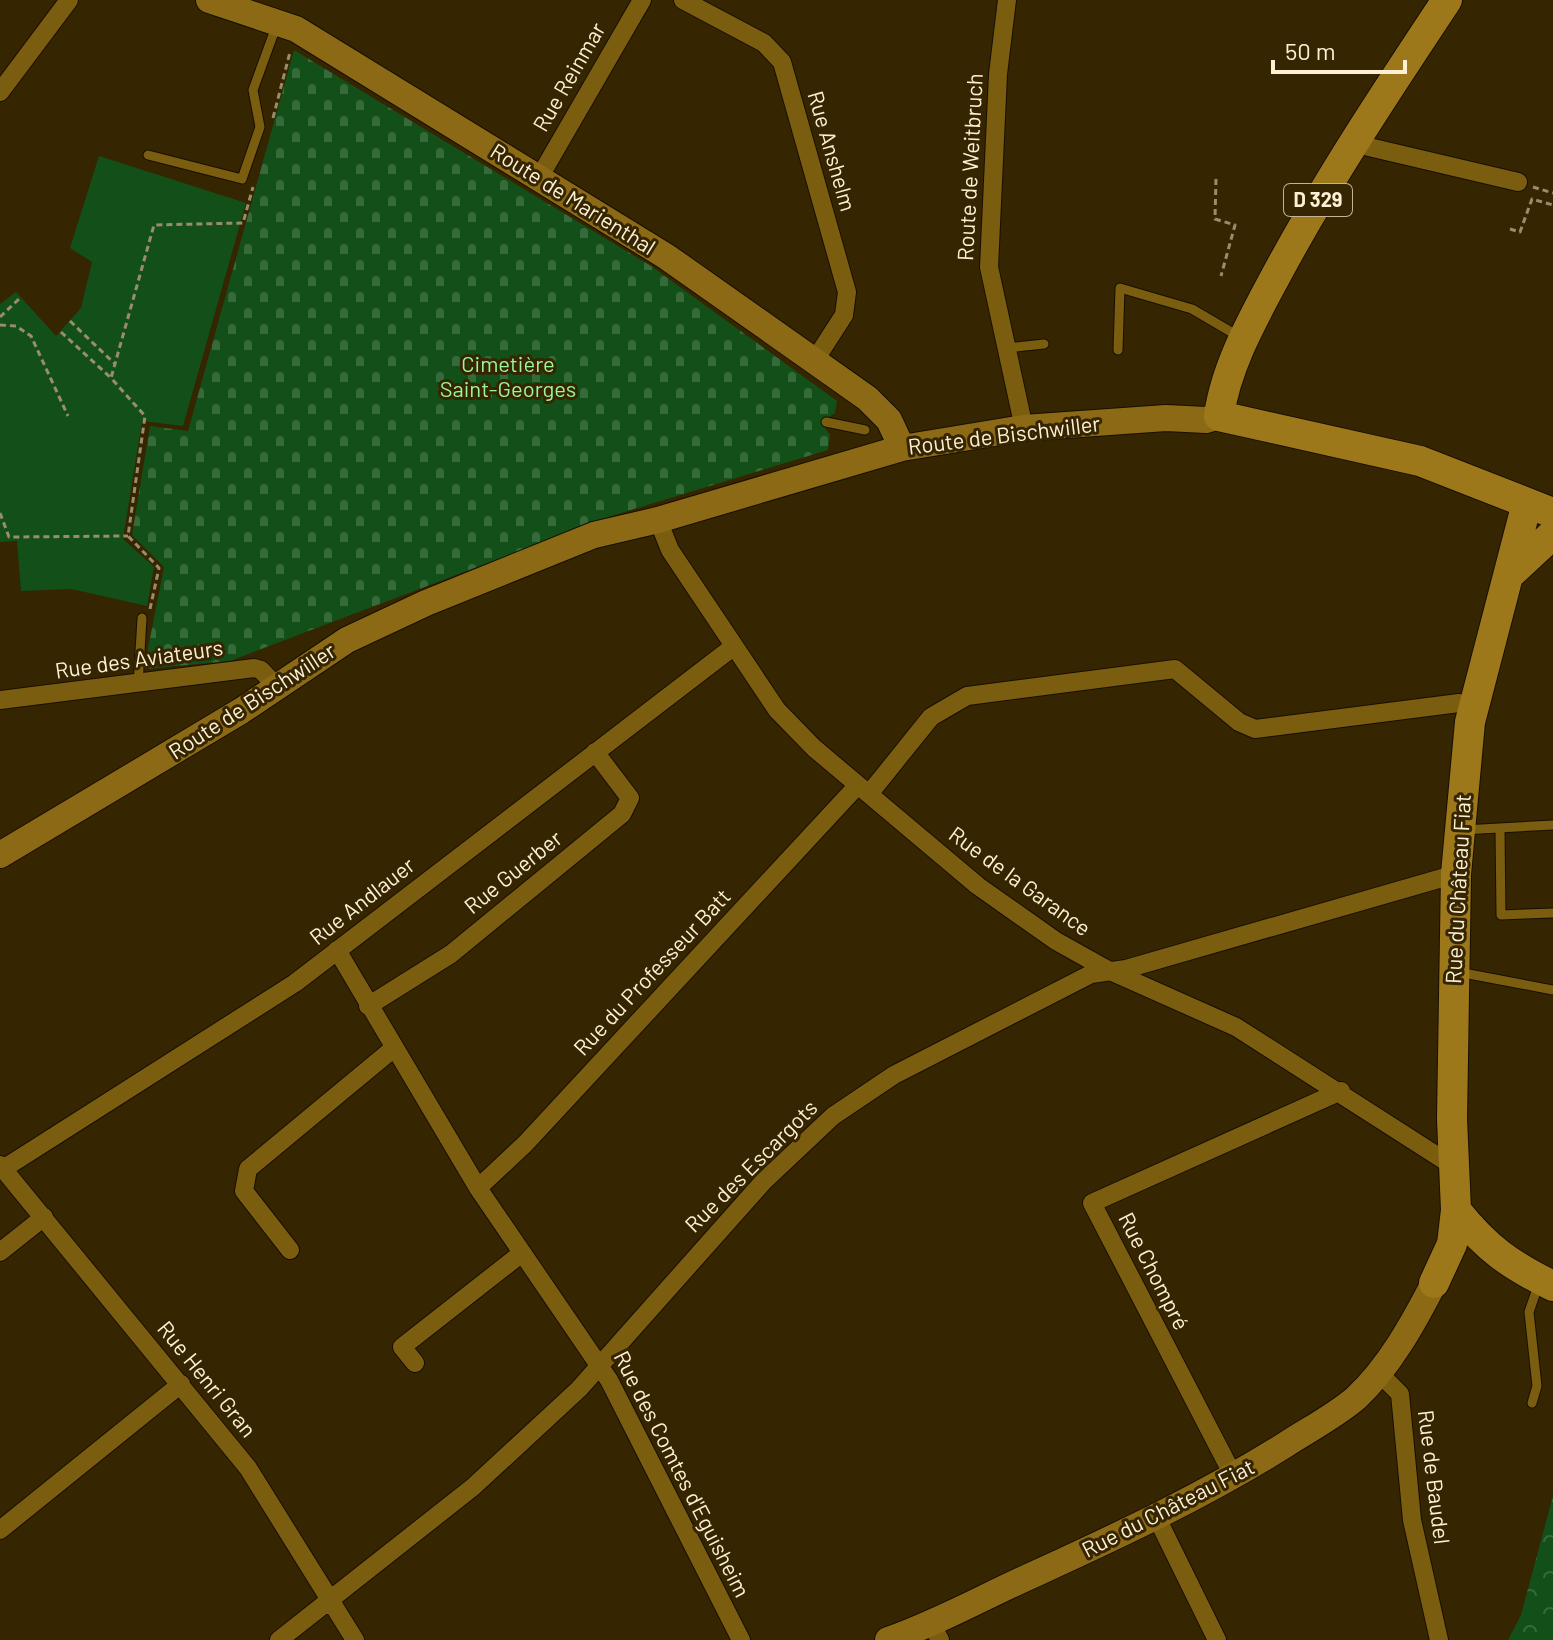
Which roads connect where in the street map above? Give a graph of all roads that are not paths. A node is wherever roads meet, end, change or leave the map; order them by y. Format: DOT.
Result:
graph roads {
  1 [pos="69,0"];
  2 [pos="642,0"];
  3 [pos="683,0"];
  4 [pos="1007,0"];
  5 [pos="1447,0"];
  6 [pos="220,1"];
  7 [pos="287,25"];
  8 [pos="0,92"];
  9 [pos="1354,138"];
  10 [pos="148,155"];
  11 [pos="539,178"];
  12 [pos="1518,182"];
  13 [pos="1245,340"];
  14 [pos="1044,344"];
  15 [pos="1006,348"];
  16 [pos="1118,350"];
  17 [pos="815,360"];
  18 [pos="1219,416"];
  19 [pos="826,422"];
  20 [pos="1024,428"];
  21 [pos="865,430"];
  22 [pos="902,448"];
  23 [pos="1540,508"];
  24 [pos="658,520"];
  25 [pos="1553,534"];
  26 [pos="1510,574"];
  27 [pos="142,618"];
  28 [pos="733,647"];
  29 [pos="138,685"];
  30 [pos="277,687"];
  31 [pos="0,700"];
  32 [pos="1474,704"];
  33 [pos="595,752"];
  34 [pos="863,789"];
  35 [pos="1553,825"];
  36 [pos="1500,829"];
  37 [pos="1459,830"];
  38 [pos="0,855"];
  39 [pos="1456,874"];
  40 [pos="1553,913"];
  41 [pos="337,950"];
  42 [pos="1108,970"];
  43 [pos="1454,971"];
  44 [pos="1553,990"];
  45 [pos="368,1006"];
  46 [pos="394,1048"];
  47 [pos="1341,1091"];
  48 [pos="1453,1166"];
  49 [pos="1,1167"];
  50 [pos="478,1188"];
  51 [pos="44,1217"];
  52 [pos="1465,1248"];
  53 [pos="290,1250"];
  54 [pos="0,1252"];
  55 [pos="522,1253"];
  56 [pos="1434,1283"];
  57 [pos="1547,1283"];
  58 [pos="415,1363"];
  59 [pos="600,1365"];
  60 [pos="1380,1374"];
  61 [pos="181,1384"];
  62 [pos="1532,1403"];
  63 [pos="1234,1477"];
  64 [pos="1157,1518"];
  65 [pos="0,1530"];
  66 [pos="331,1601"];
  67 [pos="936,1632"];
  68 [pos="279,1640"];
  69 [pos="355,1640"];
  70 [pos="741,1640"];
  71 [pos="888,1640"];
  72 [pos="1217,1640"];
  73 [pos="1439,1640"];
  1 -- 8 [label="street"];
  2 -- 11 [label="street, Rue Reinmar"];
  3 -- 17 [label="street, Rue Anshelm"];
  4 -- 15 [label="street, Route de Weitbruch"];
  5 -- 9 [label="main road, D 329"];
  6 -- 7 [label="street, Route de Marienthal"];
  7 -- 10 [label="lane"];
  7 -- 11 [label="street, Route de Marienthal"];
  9 -- 12 [label="street"];
  9 -- 13 [label="main road, D 329"];
  11 -- 17 [label="street, Route de Marienthal"];
  13 -- 16 [label="lane"];
  13 -- 18 [label="main road, D 329"];
  14 -- 15 [label="lane"];
  15 -- 20 [label="street, Route de Weitbruch"];
  17 -- 22 [label="street, Route de Marienthal"];
  18 -- 20 [label="street, Route de Bischwiller"];
  18 -- 23 [label="main road, Route de Bischwiller"];
  19 -- 21 [label="lane"];
  20 -- 22 [label="street, Route de Bischwiller"];
  22 -- 24 [label="street, Route de Bischwiller"];
  23 -- 26 [label="main road, Rue du Château Fiat"];
  24 -- 28 [label="street, Rue de la Garance"];
  24 -- 30 [label="street, Route de Bischwiller"];
  25 -- 26 [label="main road"];
  26 -- 32 [label="main road, Rue du Château Fiat"];
  27 -- 29 [label="lane"];
  28 -- 33 [label="street, Rue Andlauer"];
  28 -- 34 [label="street, Rue de la Garance"];
  29 -- 30 [label="street, Rue des Aviateurs"];
  29 -- 31 [label="street, Rue des Aviateurs"];
  30 -- 38 [label="street, Route de Bischwiller"];
  32 -- 34 [label="street, Rue du Professeur Batt"];
  32 -- 37 [label="main road, Rue du Château Fiat"];
  33 -- 41 [label="street, Rue Andlauer"];
  33 -- 45 [label="street, Rue Guerber"];
  34 -- 42 [label="street, Rue de la Garance"];
  34 -- 50 [label="street, Rue du Professeur Batt"];
  35 -- 36 [label="lane"];
  36 -- 37 [label="lane"];
  36 -- 40 [label="lane"];
  37 -- 39 [label="main road, Rue du Château Fiat"];
  39 -- 42 [label="street, Rue des Escargots"];
  39 -- 43 [label="main road, Rue du Château Fiat"];
  41 -- 45 [label="street, Rue des Comtes d'Eguisheim"];
  41 -- 49 [label="street, Rue Andlauer"];
  42 -- 47 [label="street, Rue de la Garance"];
  42 -- 59 [label="street, Rue des Escargots"];
  43 -- 44 [label="lane"];
  43 -- 48 [label="main road, Rue du Château Fiat"];
  45 -- 46 [label="street, Rue des Comtes d'Eguisheim"];
  46 -- 50 [label="street, Rue des Comtes d'Eguisheim"];
  46 -- 53 [label="street"];
  47 -- 48 [label="street, Rue de la Garance"];
  47 -- 63 [label="street, Rue Chompré"];
  48 -- 52 [label="main road, Rue du Château Fiat"];
  49 -- 51 [label="street, Rue Henri Gran"];
  50 -- 55 [label="street, Rue des Comtes d'Eguisheim"];
  51 -- 54 [label="street"];
  51 -- 61 [label="street, Rue Henri Gran"];
  52 -- 56 [label="main road, Rue du Château Fiat"];
  52 -- 57 [label="main road"];
  55 -- 58 [label="street"];
  55 -- 59 [label="street, Rue des Comtes d'Eguisheim"];
  56 -- 60 [label="street, Rue du Château Fiat"];
  57 -- 62 [label="lane"];
  59 -- 66 [label="street, Rue des Escargots"];
  59 -- 70 [label="street, Rue des Comtes d'Eguisheim"];
  60 -- 63 [label="street, Rue du Château Fiat"];
  60 -- 73 [label="street, Rue de Baudel"];
  61 -- 65 [label="street"];
  61 -- 66 [label="street, Rue Henri Gran"];
  63 -- 64 [label="street, Rue du Château Fiat"];
  64 -- 67 [label="street, Rue du Château Fiat"];
  64 -- 72 [label="street"];
  66 -- 68 [label="street, Rue des Escargots"];
  66 -- 69 [label="street, Rue Henri Gran"];
  67 -- 71 [label="street, Rue du Château Fiat"];
}
